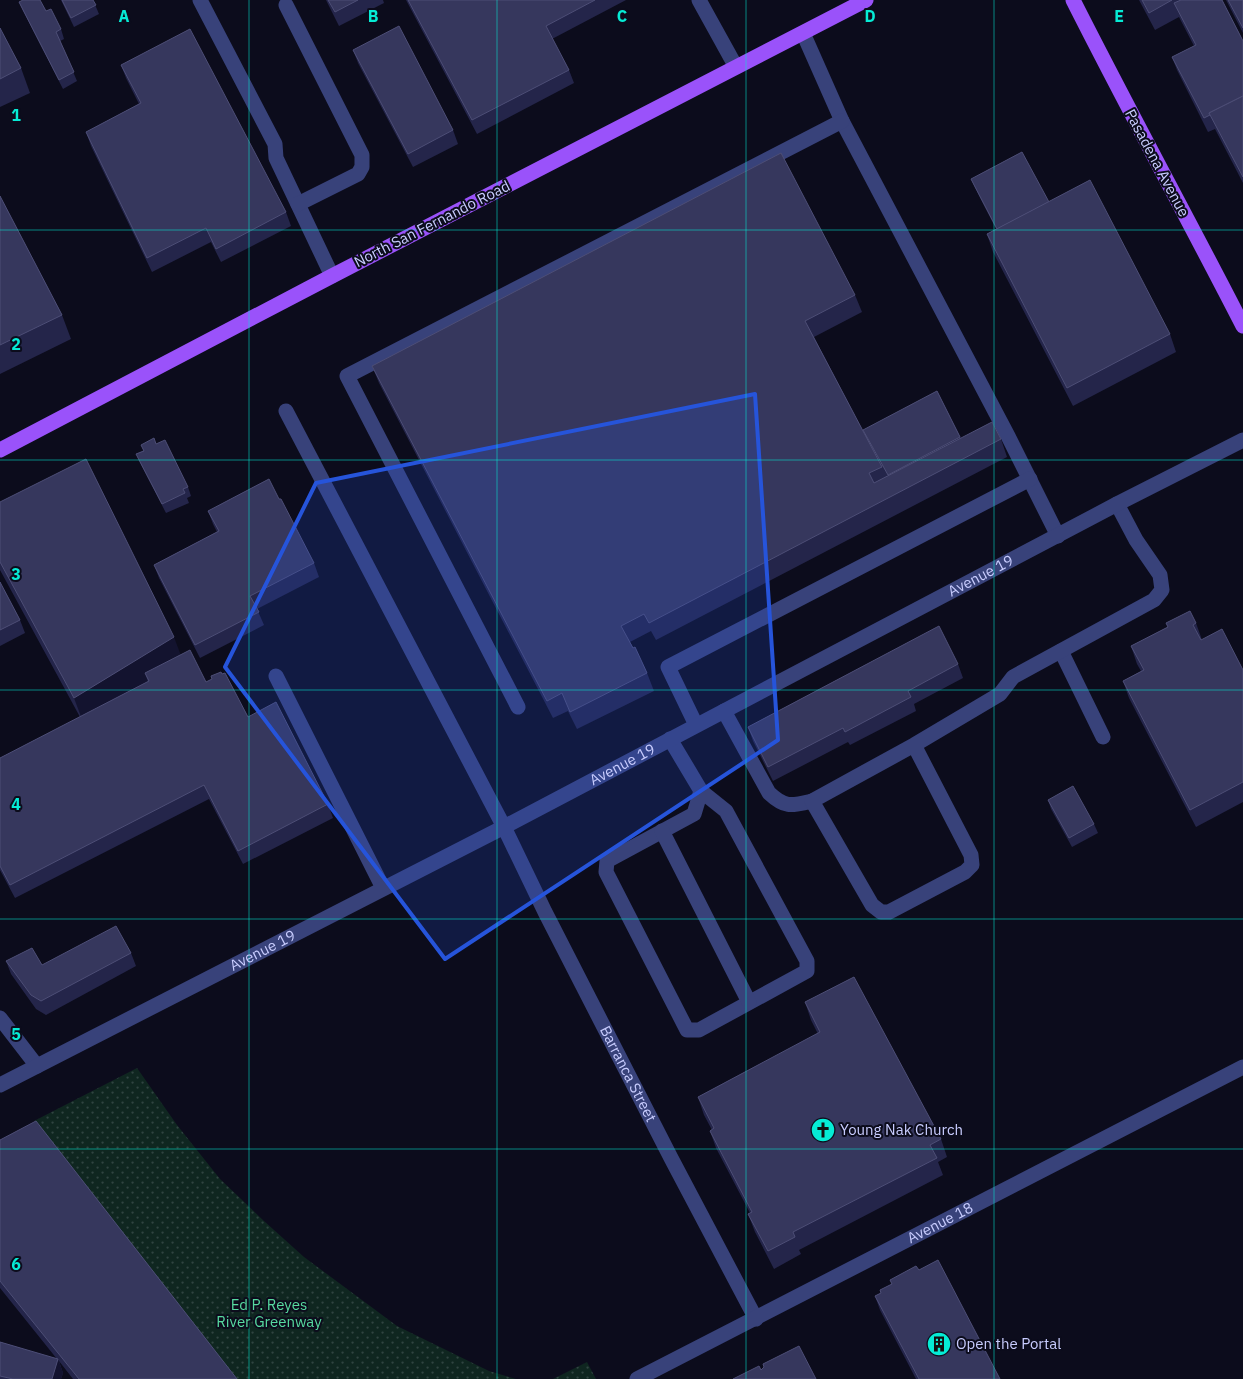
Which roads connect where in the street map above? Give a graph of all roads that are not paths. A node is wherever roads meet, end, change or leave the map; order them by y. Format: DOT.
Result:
graph roads {
  1 [pos="200,0"];
  2 [pos="699,0"];
  3 [pos="866,0"];
  4 [pos="1073,0"];
  5 [pos="286,5"];
  6 [pos="803,33"];
  7 [pos="736,68"];
  8 [pos="842,121"];
  9 [pos="298,204"];
  10 [pos="332,276"];
  11 [pos="1243,326"];
  12 [pos="286,411"];
  13 [pos="1243,440"];
  14 [pos="0,450"];
  15 [pos="1030,479"];
  16 [pos="1117,504"];
  17 [pos="1058,536"];
  18 [pos="1061,651"];
  19 [pos="276,676"];
  20 [pos="518,707"];
  21 [pos="724,710"];
  22 [pos="696,725"];
  23 [pos="1103,738"];
  24 [pos="670,739"];
  25 [pos="914,745"];
  26 [pos="701,792"];
  27 [pos="812,802"];
  28 [pos="504,827"];
  29 [pos="662,832"];
  30 [pos="383,888"];
  31 [pos="749,1002"];
  32 [pos="0,1018"];
  33 [pos="37,1066"];
  34 [pos="1243,1067"];
  35 [pos="0,1084"];
  36 [pos="756,1319"];
  37 [pos="637,1379"];
  1 -- 9 [label="street"];
  2 -- 7 [label="street"];
  3 -- 6 [label="main road, North San Fernando Road"];
  4 -- 11 [label="main road, Pasadena Avenue"];
  5 -- 9 [label="street"];
  6 -- 7 [label="main road, North San Fernando Road"];
  6 -- 8 [label="street"];
  7 -- 10 [label="main road, North San Fernando Road"];
  8 -- 15 [label="street"];
  8 -- 20 [label="street"];
  9 -- 10 [label="street"];
  10 -- 14 [label="main road, North San Fernando Road"];
  12 -- 28 [label="street, Barranca Street"];
  13 -- 16 [label="street, Avenue 19"];
  15 -- 17 [label="street"];
  15 -- 22 [label="street"];
  16 -- 17 [label="street, Avenue 19"];
  16 -- 18 [label="street"];
  17 -- 21 [label="street, Avenue 19"];
  18 -- 23 [label="street"];
  18 -- 25 [label="street"];
  19 -- 30 [label="street"];
  21 -- 22 [label="street, Avenue 19"];
  21 -- 27 [label="street"];
  22 -- 24 [label="street, Avenue 19"];
  24 -- 26 [label="street"];
  24 -- 28 [label="street, Avenue 19"];
  25 -- 27 [label="street"];
  25 -- 27 [label="street"];
  26 -- 29 [label="street"];
  26 -- 31 [label="street"];
  28 -- 30 [label="street, Avenue 19"];
  28 -- 36 [label="street, Barranca Street"];
  29 -- 31 [label="street"];
  29 -- 31 [label="street"];
  30 -- 33 [label="street, Avenue 19"];
  32 -- 33 [label="street"];
  33 -- 35 [label="street, Avenue 19"];
  34 -- 36 [label="street, Avenue 18"];
  36 -- 37 [label="street, Avenue 18"];
}
